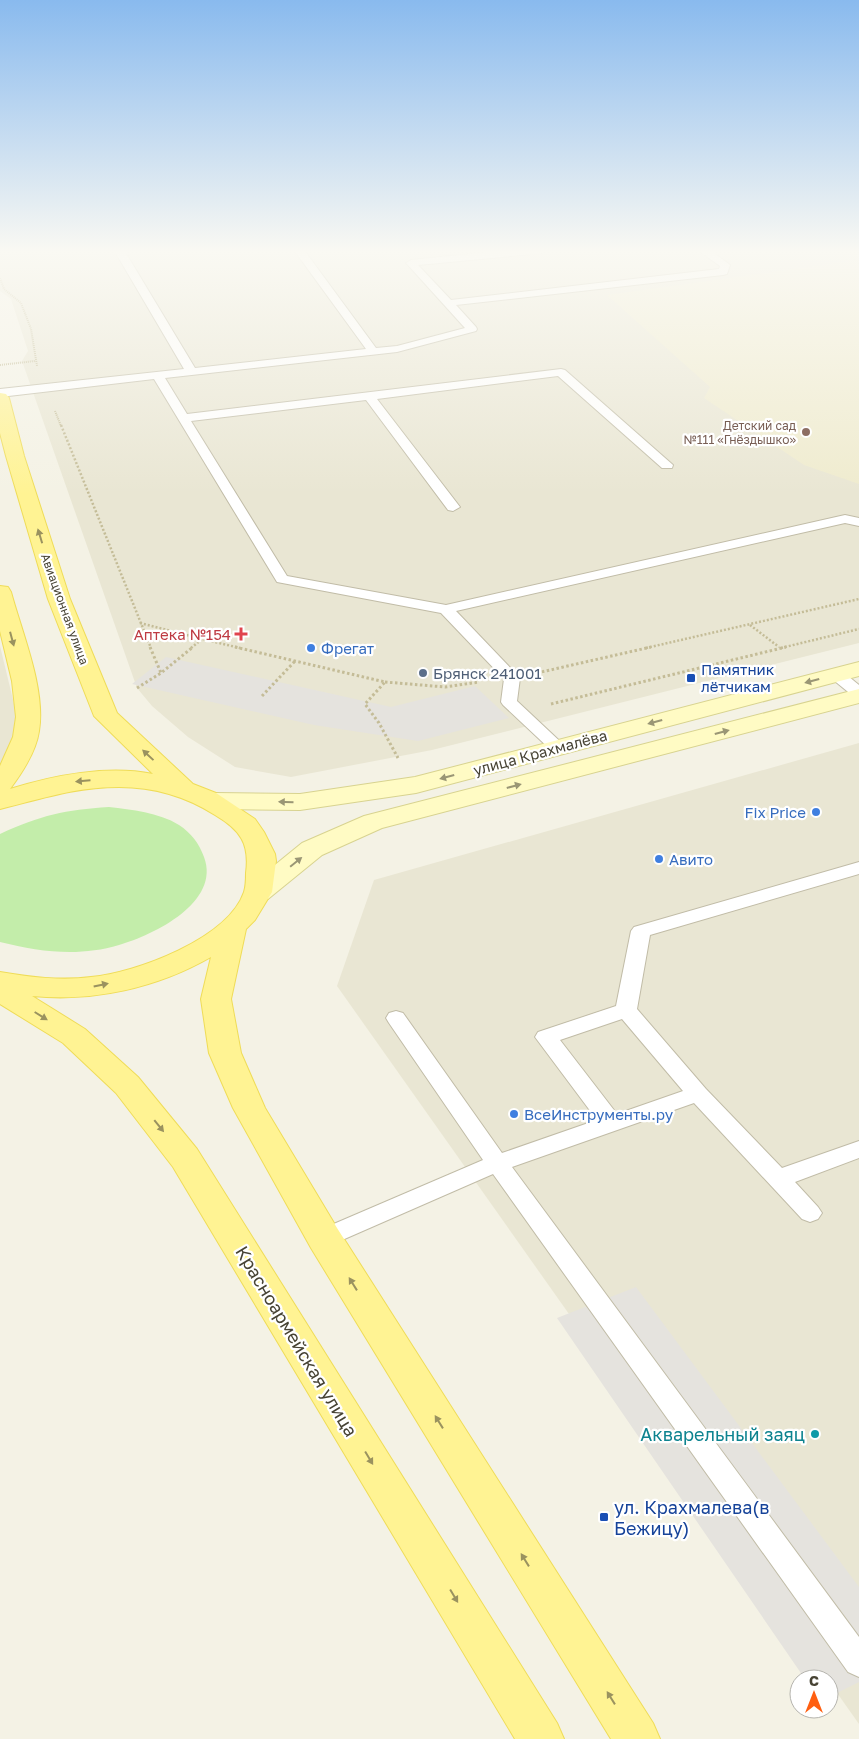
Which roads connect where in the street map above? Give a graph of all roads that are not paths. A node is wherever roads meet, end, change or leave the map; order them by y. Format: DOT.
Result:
graph roads {
  1 [pos="167,331"];
  2 [pos="358,331"];
  3 [pos="464,331"];
  4 [pos="373,351"];
  5 [pos="191,371"];
  6 [pos="157,375"];
  7 [pos="0,393"];
  8 [pos="369,396"];
  9 [pos="0,398"];
  10 [pos="183,418"];
  11 [pos="667,465"];
  12 [pos="453,507"];
  13 [pos="859,522"];
  14 [pos="0,592"];
  15 [pos="446,609"];
  16 [pos="848,672"];
  17 [pos="859,694"];
  18 [pos="558,747"];
  19 [pos="0,785"];
  20 [pos="184,789"];
  21 [pos="0,801"];
  22 [pos="216,801"];
  23 [pos="859,868"];
  24 [pos="258,893"];
  25 [pos="232,928"];
  26 [pos="0,982"];
  27 [pos="0,990"];
  28 [pos="626,1010"];
  29 [pos="396,1018"];
  30 [pos="698,1094"];
  31 [pos="611,1122"];
  32 [pos="859,1149"];
  33 [pos="497,1163"];
  34 [pos="778,1179"];
  35 [pos="810,1213"];
  36 [pos="324,1238"];
  37 [pos="859,1662"];
  38 [pos="541,1739"];
  39 [pos="637,1739"];
  1 -- 5 [label="lane"];
  2 -- 4 [label="lane"];
  3 -- 4 [label="lane"];
  4 -- 5 [label="lane"];
  5 -- 6 [label="lane"];
  6 -- 7 [label="lane"];
  6 -- 10 [label="lane"];
  8 -- 10 [label="lane"];
  8 -- 11 [label="lane"];
  8 -- 12 [label="lane"];
  20 -- 9 [label="main road, Авиационная улица, one-way"];
  10 -- 15 [label="lane"];
  13 -- 15 [label="lane"];
  14 -- 19 [label="main road, one-way"];
  15 -- 18 [label="lane"];
  16 -- 17 [label="lane"];
  16 -- 18 [label="main road, улица Крахмалёва, one-way"];
  24 -- 17 [label="main road, улица Крахмалёва, one-way"];
  18 -- 22 [label="main road, улица Крахмалёва, one-way"];
  20 -- 21 [label="main road, one-way"];
  20 -- 22 [label="main road"];
  22 -- 24 [label="main road"];
  23 -- 28 [label="lane"];
  24 -- 25 [label="main road"];
  26 -- 25 [label="main road, one-way"];
  25 -- 36 [label="main road"];
  27 -- 38 [label="main road, Красноармейская улица, one-way"];
  28 -- 30 [label="lane"];
  28 -- 31 [label="lane"];
  29 -- 33 [label="lane"];
  30 -- 31 [label="lane"];
  30 -- 34 [label="lane"];
  31 -- 33 [label="lane"];
  32 -- 34 [label="lane"];
  33 -- 36 [label="lane"];
  33 -- 37 [label="lane"];
  34 -- 35 [label="lane"];
  39 -- 36 [label="main road, one-way"];
}
